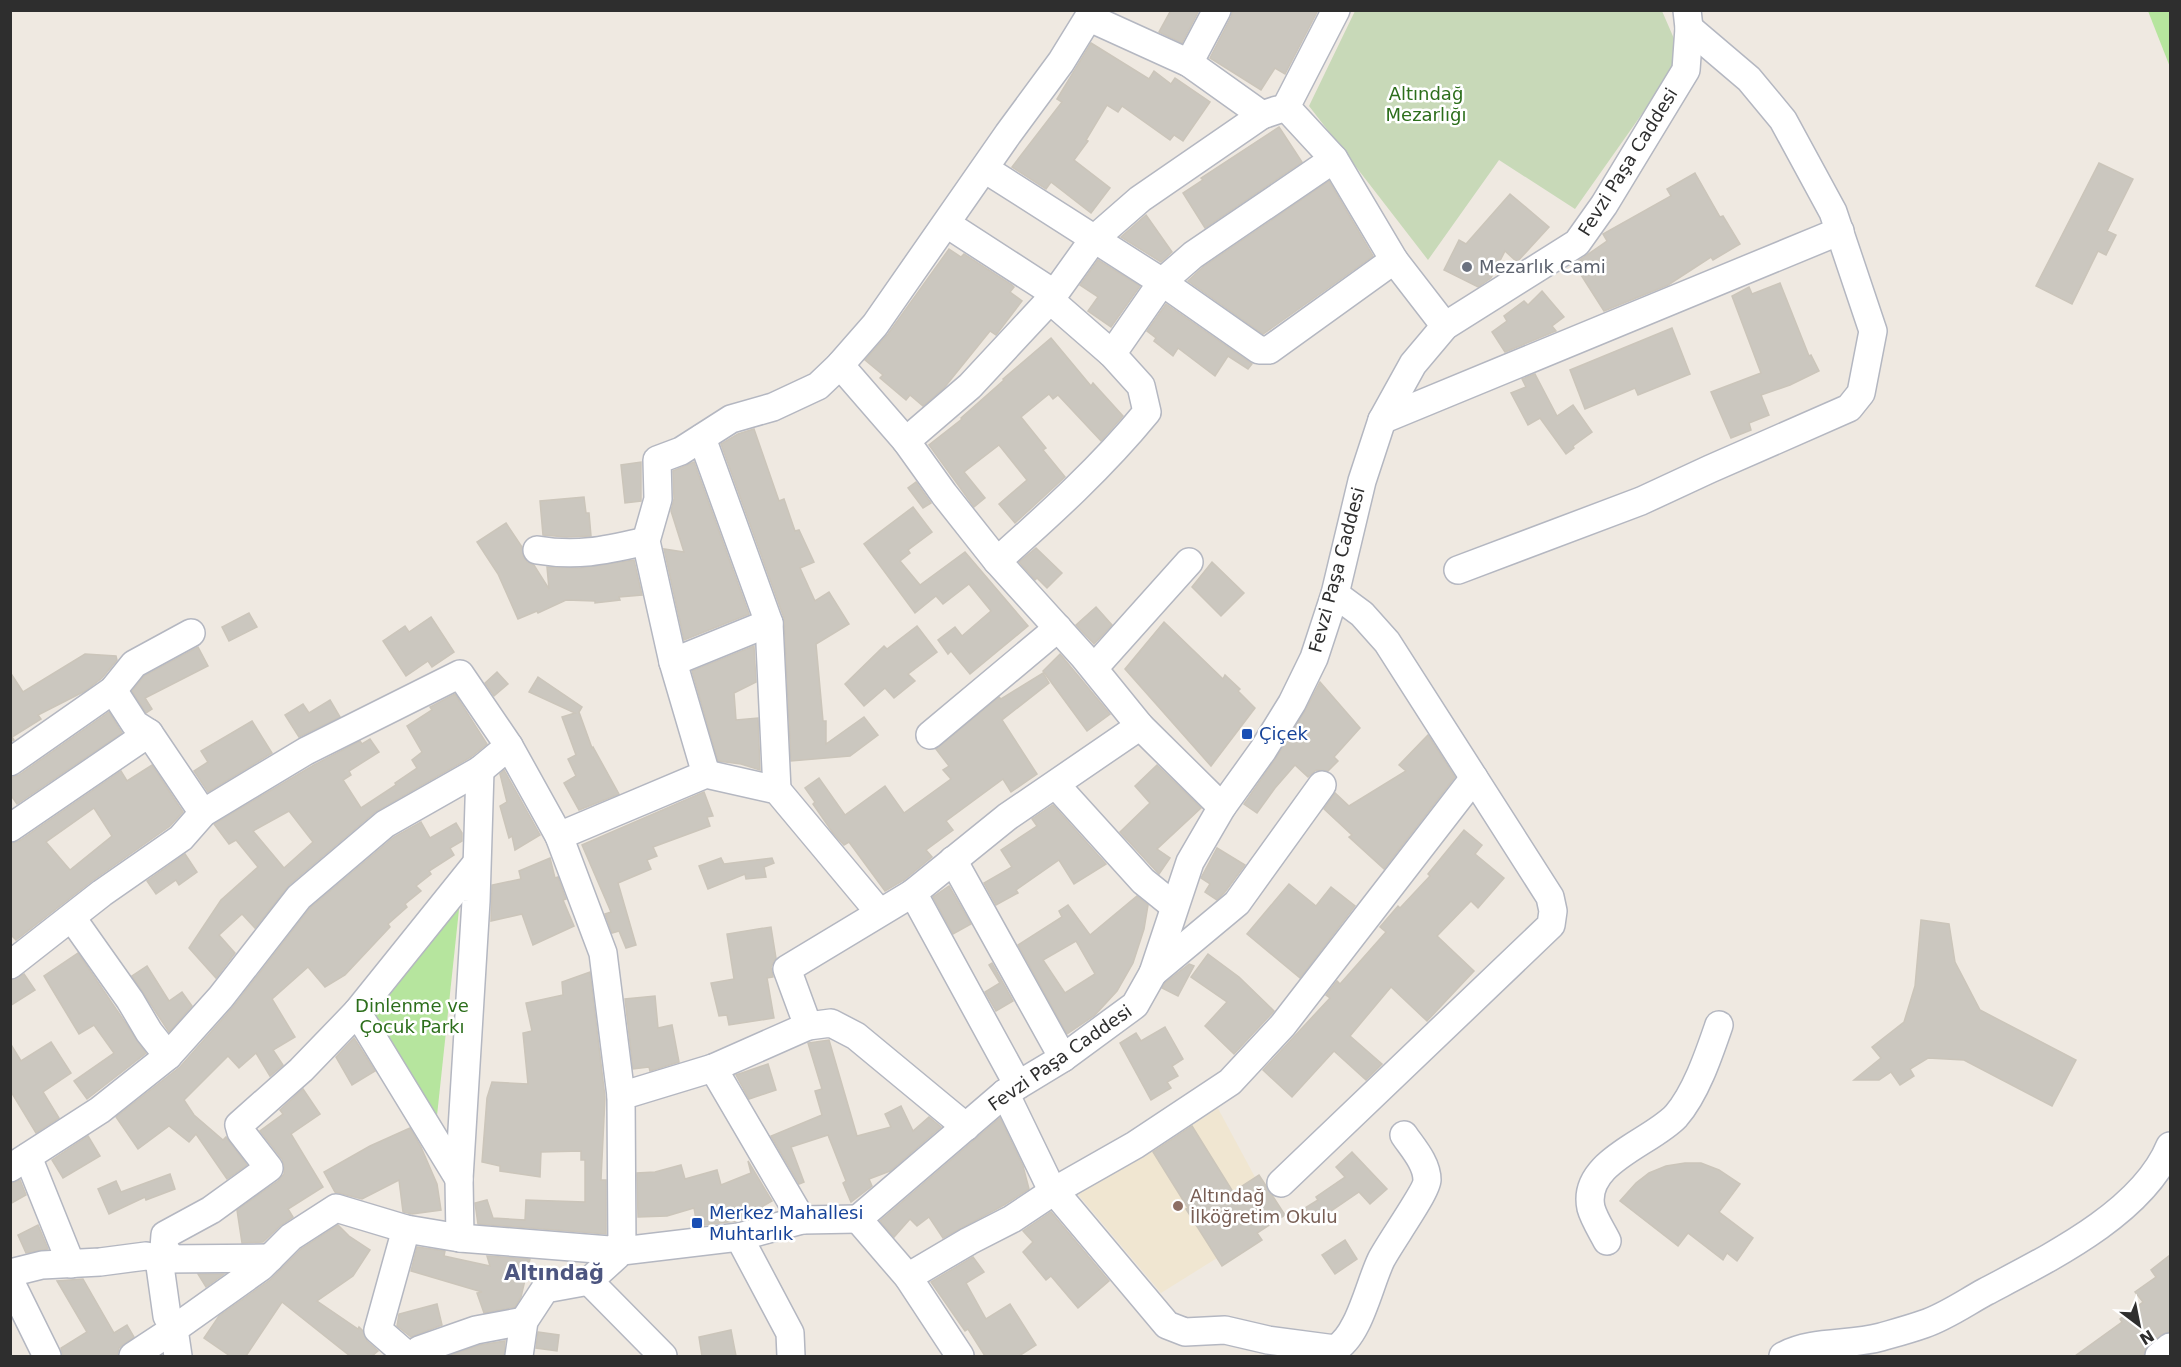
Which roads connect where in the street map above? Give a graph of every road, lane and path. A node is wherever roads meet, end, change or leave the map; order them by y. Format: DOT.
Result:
graph roads {
  1 [pos="1217,10"];
  2 [pos="1336,10"];
  3 [pos="1092,14"];
  4 [pos="1688,19"];
  5 [pos="1189,63"];
  6 [pos="1274,111"];
  7 [pos="1334,159"];
  8 [pos="985,169"];
  9 [pos="947,224"];
  10 [pos="1840,231"];
  11 [pos="1093,240"];
  12 [pos="1394,260"];
  13 [pos="1162,282"];
  14 [pos="1053,297"];
  15 [pos="1445,327"];
  16 [pos="1112,354"];
  17 [pos="840,365"];
  18 [pos="1382,420"];
  19 [pos="702,438"];
  20 [pos="906,441"];
  21 [pos="646,542"];
  22 [pos="537,550"];
  23 [pos="997,561"];
  24 [pos="1189,562"];
  25 [pos="1458,570"];
  26 [pos="1335,594"];
  27 [pos="769,623"];
  28 [pos="1058,628"];
  29 [pos="191,633"];
  30 [pos="673,662"];
  31 [pos="1094,668"];
  32 [pos="113,690"];
  33 [pos="1140,726"];
  34 [pos="148,733"];
  35 [pos="930,735"];
  36 [pos="509,746"];
  37 [pos="10,762"];
  38 [pos="480,770"];
  39 [pos="706,774"];
  40 [pos="1474,778"];
  41 [pos="1056,785"];
  42 [pos="1322,785"];
  43 [pos="777,790"];
  44 [pos="1222,807"];
  45 [pos="202,813"];
  46 [pos="10,828"];
  47 [pos="559,836"];
  48 [pos="953,860"];
  49 [pos="476,864"];
  50 [pos="913,892"];
  51 [pos="1174,906"];
  52 [pos="879,912"];
  53 [pos="72,918"];
  54 [pos="10,965"];
  55 [pos="1154,973"];
  56 [pos="357,1012"];
  57 [pos="1719,1025"];
  58 [pos="808,1026"];
  59 [pos="168,1056"];
  60 [pos="1063,1058"];
  61 [pos="713,1068"];
  62 [pos="1012,1089"];
  63 [pos="621,1096"];
  64 [pos="966,1127"];
  65 [pos="1404,1135"];
  66 [pos="2170,1146"];
  67 [pos="19,1163"];
  68 [pos="459,1179"];
  69 [pos="1281,1183"];
  70 [pos="1054,1191"];
  71 [pos="858,1219"];
  72 [pos="802,1220"];
  73 [pos="406,1229"];
  74 [pos="739,1237"];
  75 [pos="460,1238"];
  76 [pos="1607,1241"];
  77 [pos="622,1251"];
  78 [pos="270,1258"];
  79 [pos="165,1259"];
  80 [pos="71,1264"];
  81 [pos="10,1273"];
  82 [pos="908,1276"];
  83 [pos="10,1281"];
  84 [pos="590,1281"];
  85 [pos="524,1321"];
  86 [pos="174,1329"];
  87 [pos="2170,1347"];
  88 [pos="1335,1353"];
  89 [pos="47,1356"];
  90 [pos="133,1356"];
  91 [pos="178,1356"];
  92 [pos="408,1356"];
  93 [pos="415,1356"];
  94 [pos="519,1356"];
  95 [pos="663,1356"];
  96 [pos="791,1356"];
  97 [pos="960,1356"];
  98 [pos="1783,1356"];
  99 [pos="2159,1356"];
  1 -- 5 [label="street"];
  2 -- 6 [label="street"];
  3 -- 5 [label="street"];
  3 -- 8 [label="street"];
  4 -- 10 [label="street"];
  4 -- 15 [label="street, Fevzi Paşa Caddesi"];
  5 -- 6 [label="street"];
  6 -- 7 [label="street"];
  6 -- 11 [label="street"];
  7 -- 12 [label="street"];
  7 -- 13 [label="street"];
  8 -- 9 [label="street"];
  8 -- 11 [label="street"];
  9 -- 14 [label="street"];
  9 -- 17 [label="street"];
  10 -- 18 [label="street"];
  10 -- 25 [label="street"];
  11 -- 13 [label="street"];
  11 -- 14 [label="street"];
  12 -- 13 [label="street"];
  12 -- 15 [label="street"];
  13 -- 16 [label="street"];
  14 -- 16 [label="street"];
  14 -- 20 [label="street"];
  15 -- 18 [label="street, Fevzi Paşa Caddesi"];
  16 -- 23 [label="street"];
  17 -- 19 [label="street"];
  17 -- 20 [label="street"];
  18 -- 26 [label="street, Fevzi Paşa Caddesi"];
  19 -- 21 [label="street"];
  19 -- 27 [label="street"];
  20 -- 23 [label="street"];
  21 -- 22 [label="street"];
  21 -- 30 [label="street"];
  23 -- 28 [label="street"];
  24 -- 31 [label="street"];
  26 -- 40 [label="street"];
  26 -- 44 [label="street, Fevzi Paşa Caddesi"];
  27 -- 30 [label="street"];
  27 -- 43 [label="street"];
  28 -- 31 [label="street"];
  28 -- 35 [label="street"];
  29 -- 32 [label="street"];
  30 -- 39 [label="street"];
  31 -- 33 [label="street"];
  32 -- 34 [label="street"];
  32 -- 37 [label="street"];
  33 -- 41 [label="street"];
  33 -- 44 [label="street"];
  34 -- 45 [label="street"];
  34 -- 46 [label="street"];
  36 -- 38 [label="street"];
  36 -- 45 [label="street"];
  36 -- 47 [label="street"];
  38 -- 49 [label="street"];
  38 -- 59 [label="street"];
  39 -- 43 [label="street"];
  39 -- 47 [label="street"];
  40 -- 69 [label="street"];
  40 -- 70 [label="street"];
  41 -- 48 [label="street"];
  41 -- 51 [label="street"];
  42 -- 55 [label="street"];
  43 -- 52 [label="street"];
  44 -- 51 [label="street, Fevzi Paşa Caddesi"];
  45 -- 53 [label="street"];
  47 -- 63 [label="street"];
  48 -- 50 [label="street"];
  48 -- 60 [label="street"];
  49 -- 56 [label="street"];
  49 -- 68 [label="street"];
  50 -- 52 [label="street"];
  50 -- 62 [label="street"];
  51 -- 55 [label="street, Fevzi Paşa Caddesi"];
  52 -- 58 [label="street"];
  53 -- 54 [label="street"];
  53 -- 59 [label="street"];
  55 -- 60 [label="street, Fevzi Paşa Caddesi"];
  56 -- 68 [label="street"];
  56 -- 79 [label="street"];
  57 -- 76 [label="street"];
  58 -- 61 [label="street"];
  58 -- 64 [label="street"];
  59 -- 67 [label="street"];
  60 -- 62 [label="street, Fevzi Paşa Caddesi"];
  61 -- 63 [label="street"];
  61 -- 72 [label="street"];
  62 -- 64 [label="street, Fevzi Paşa Caddesi"];
  62 -- 70 [label="street"];
  63 -- 77 [label="street"];
  64 -- 71 [label="street, Fevzi Paşa Caddesi"];
  65 -- 88 [label="street"];
  66 -- 98 [label="street"];
  67 -- 80 [label="street"];
  68 -- 75 [label="street"];
  70 -- 82 [label="street"];
  70 -- 88 [label="street"];
  71 -- 72 [label="street"];
  71 -- 82 [label="street"];
  72 -- 74 [label="street"];
  73 -- 75 [label="street"];
  73 -- 78 [label="street"];
  73 -- 92 [label="street"];
  74 -- 77 [label="street"];
  74 -- 96 [label="street"];
  75 -- 77 [label="street"];
  77 -- 84 [label="street"];
  78 -- 79 [label="street"];
  78 -- 86 [label="street"];
  79 -- 80 [label="street"];
  79 -- 86 [label="street"];
  80 -- 81 [label="street"];
  82 -- 97 [label="street"];
  83 -- 89 [label="street"];
  84 -- 85 [label="street"];
  84 -- 95 [label="street"];
  85 -- 93 [label="street"];
  85 -- 94 [label="street"];
  86 -- 90 [label="street"];
  86 -- 91 [label="street"];
  87 -- 99 [label="street"];
}
